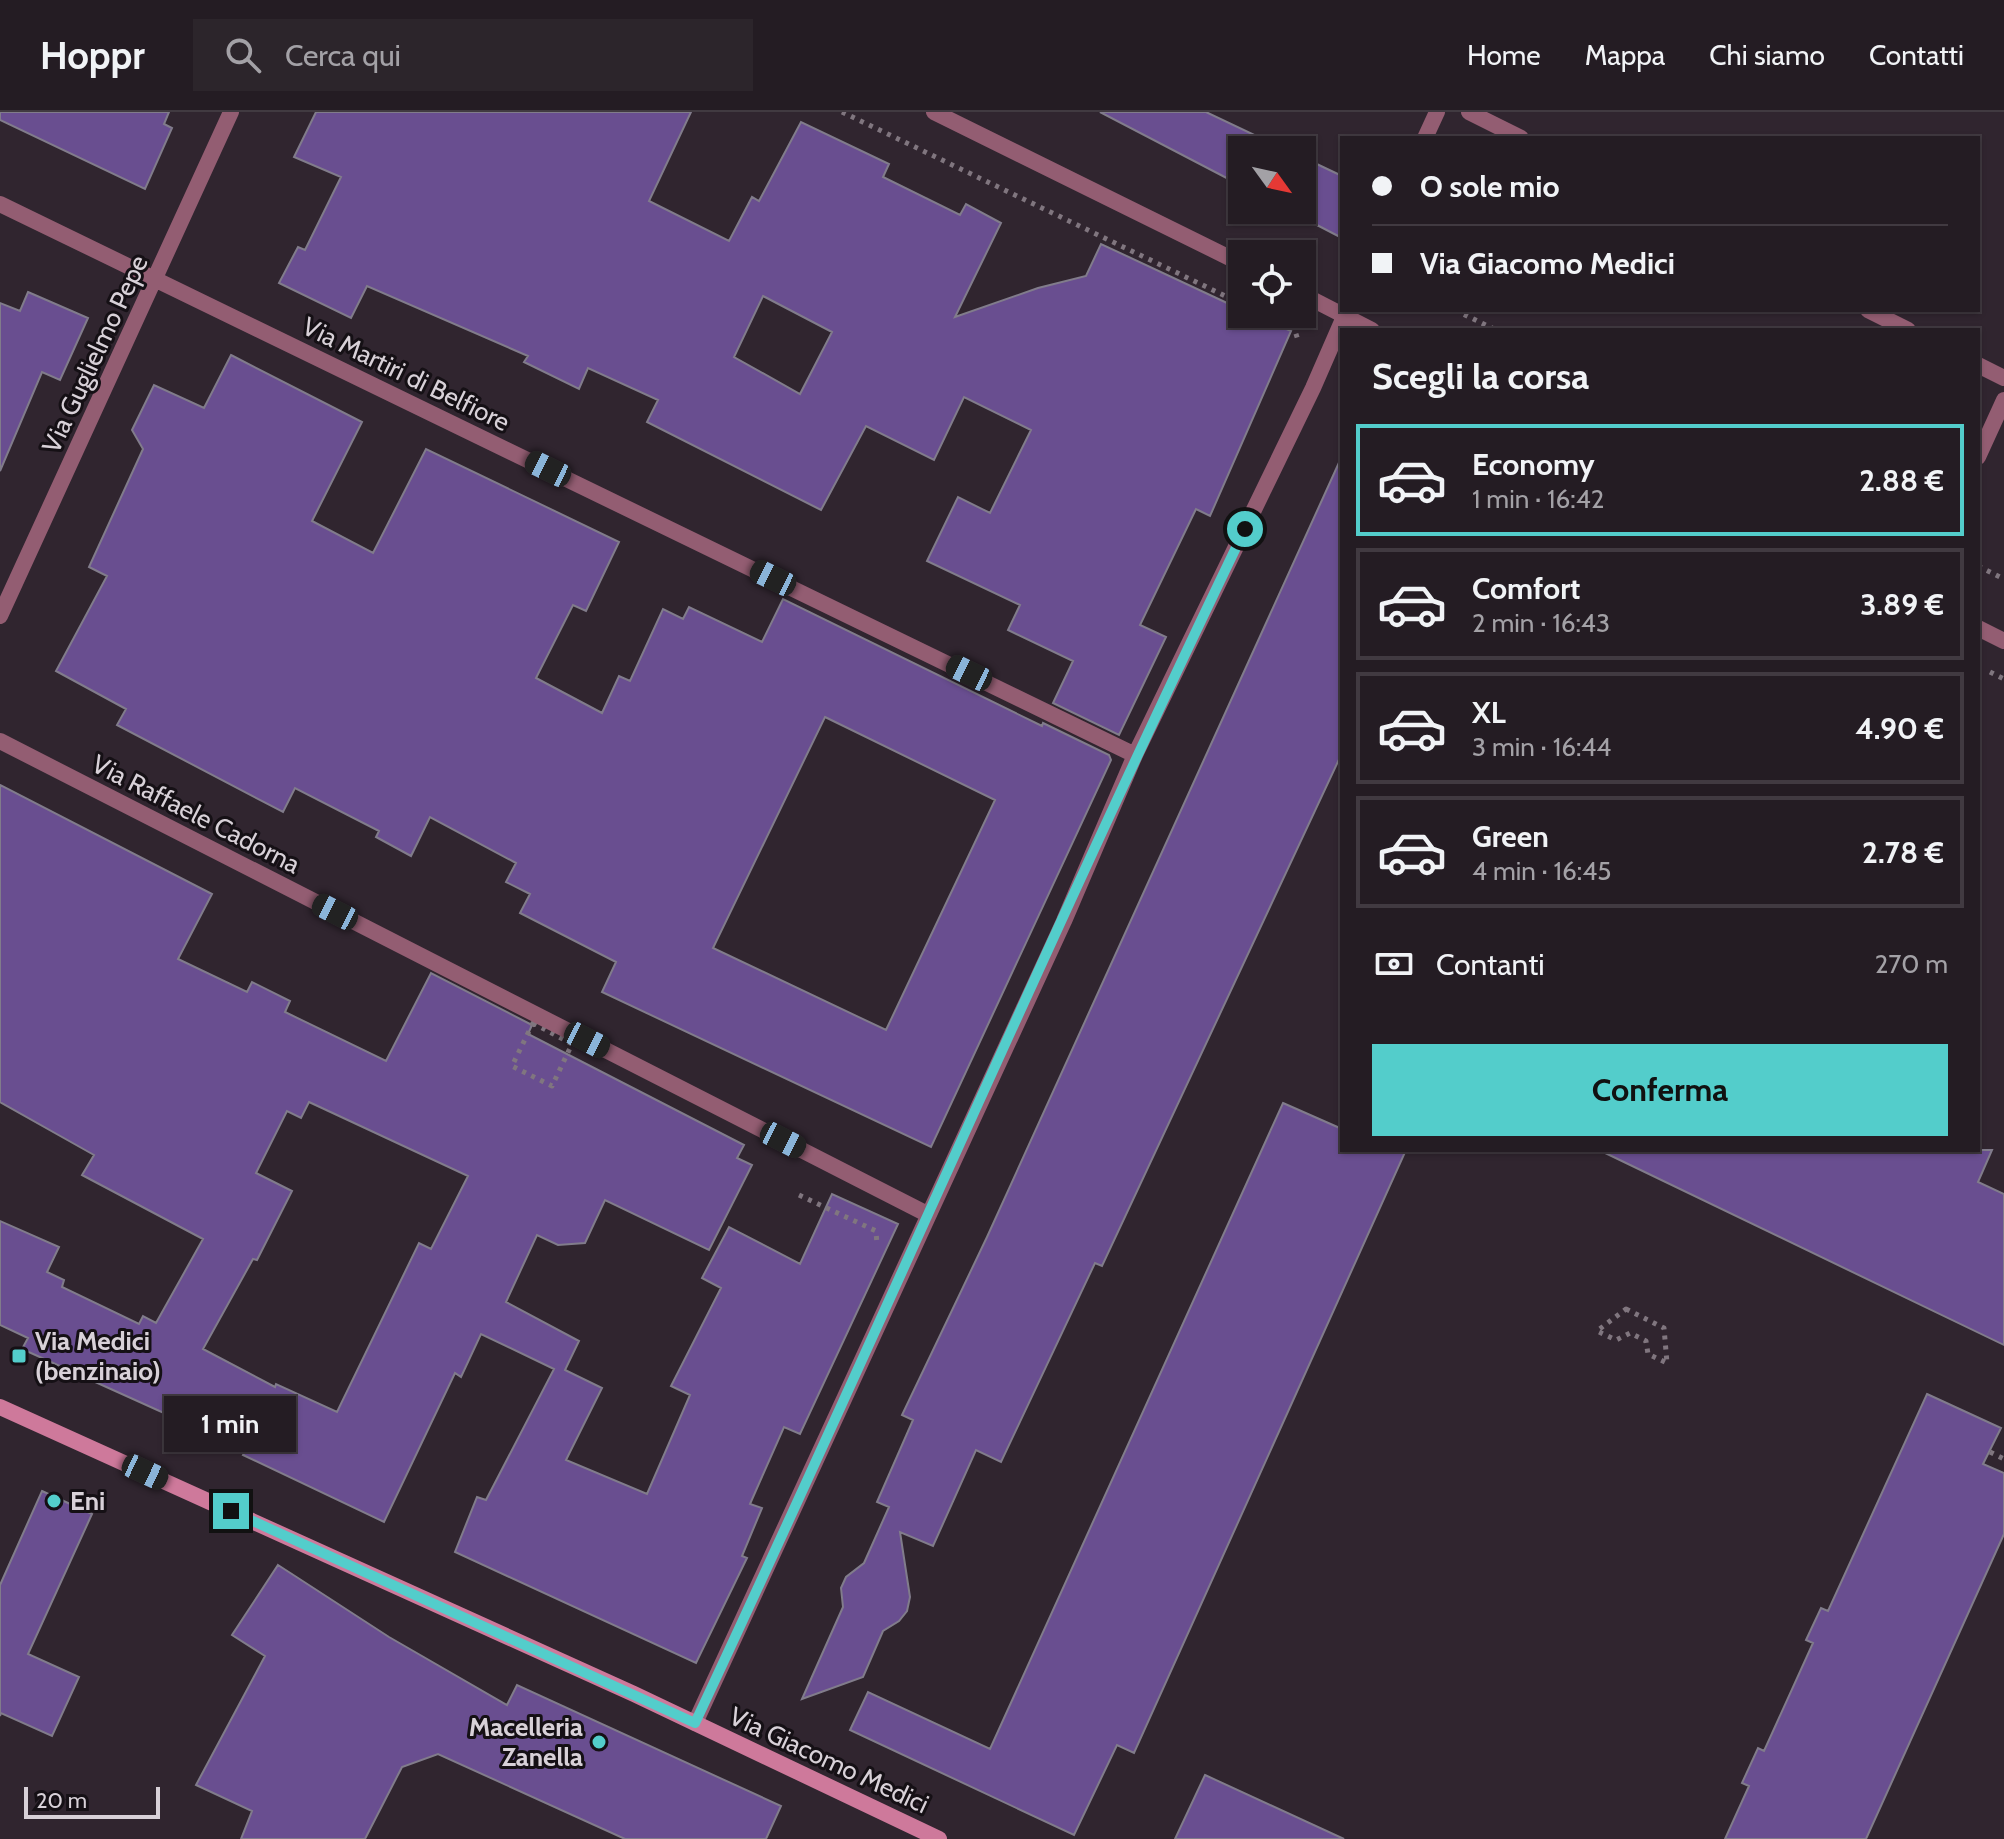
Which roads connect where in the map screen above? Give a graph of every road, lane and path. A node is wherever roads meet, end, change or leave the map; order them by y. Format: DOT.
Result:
graph roads {
  1 [pos="231,112"];
  2 [pos="842,112"];
  3 [pos="934,112"];
  4 [pos="1437,112"];
  5 [pos="1469,112"];
  6 [pos="1426,136"];
  7 [pos="1517,136"];
  8 [pos="0,204"];
  9 [pos="1228,257"];
  10 [pos="156,279"];
  11 [pos="1228,297"];
  12 [pos="1316,300"];
  13 [pos="1340,310"];
  14 [pos="1346,312"];
  15 [pos="1459,312"];
  16 [pos="1872,312"];
  17 [pos="1294,328"];
  18 [pos="1369,328"];
  19 [pos="1492,328"];
  20 [pos="1904,328"];
  21 [pos="1293,350"];
  22 [pos="1980,366"];
  23 [pos="2004,378"];
  24 [pos="2004,400"];
  25 [pos="1980,453"];
  26 [pos="1980,567"];
  27 [pos="2004,579"];
  28 [pos="0,616"];
  29 [pos="1980,629"];
  30 [pos="2004,641"];
  31 [pos="0,741"];
  32 [pos="1135,755"];
  33 [pos="799,1195"];
  34 [pos="927,1214"];
  35 [pos="872,1256"];
  36 [pos="1597,1331"];
  37 [pos="0,1407"];
  38 [pos="1990,1452"];
  39 [pos="2004,1459"];
  40 [pos="695,1723"];
  41 [pos="913,1833"];
  42 [pos="939,1839"];
  1 -- 10 [label="street, Via Guglielmo Pepe"];
  2 -- 11 [label="path"];
  3 -- 9 [label="street"];
  4 -- 6 [label="street"];
  5 -- 7 [label="street"];
  8 -- 10 [label="street, Via Martiri di Belfiore"];
  10 -- 28 [label="street, Via Guglielmo Pepe"];
  10 -- 32 [label="street, Via Martiri di Belfiore"];
  12 -- 13 [label="street"];
  14 -- 18 [label="street"];
  14 -- 32 [label="street"];
  15 -- 19 [label="path"];
  16 -- 20 [label="street"];
  17 -- 21 [label="path"];
  22 -- 23 [label="street"];
  24 -- 25 [label="street"];
  26 -- 27 [label="path"];
  29 -- 30 [label="street"];
  31 -- 34 [label="street, Via Raffaele Cadorna"];
  32 -- 34 [label="street"];
  33 -- 35 [label="path"];
  34 -- 40 [label="street"];
  36 -- 36 [label="path"];
  37 -- 40 [label="main road, Via Giacomo Medici"];
  38 -- 39 [label="path"];
  40 -- 41 [label="main road, Via Giacomo Medici"];
  41 -- 42 [label="main road, Via Giacomo Medici"];
}
